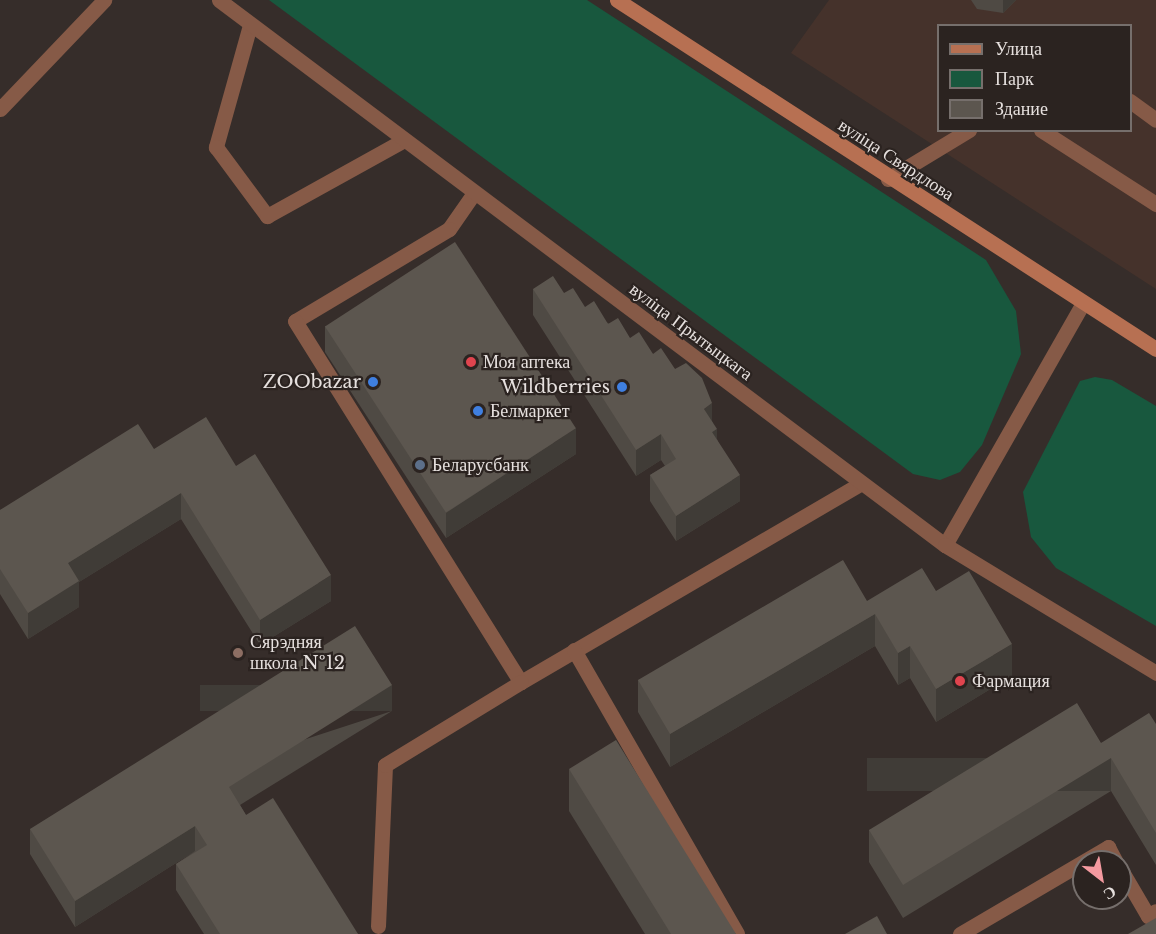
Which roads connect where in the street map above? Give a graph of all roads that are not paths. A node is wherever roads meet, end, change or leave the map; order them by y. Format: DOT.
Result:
graph roads {
  1 [pos="104,0"];
  2 [pos="219,0"];
  3 [pos="617,0"];
  4 [pos="250,24"];
  5 [pos="1132,102"];
  6 [pos="0,110"];
  7 [pos="1156,120"];
  8 [pos="959,132"];
  9 [pos="966,132"];
  10 [pos="1044,132"];
  11 [pos="404,140"];
  12 [pos="950,142"];
  13 [pos="888,179"];
  14 [pos="474,193"];
  15 [pos="1156,204"];
  16 [pos="1083,303"];
  17 [pos="1156,349"];
  18 [pos="861,483"];
  19 [pos="945,544"];
  20 [pos="574,650"];
  21 [pos="1156,673"];
  22 [pos="521,682"];
  23 [pos="1072,869"];
  24 [pos="1132,889"];
  25 [pos="1156,911"];
  26 [pos="378,926"];
  27 [pos="737,934"];
  28 [pos="960,934"];
  1 -- 6 [label="street"];
  2 -- 4 [label="street, вуліца Прытыцкага"];
  3 -- 13 [label="main road, вуліца Свярдлова"];
  4 -- 11 [label="street, вуліца Прытыцкага"];
  4 -- 11 [label="street"];
  5 -- 7 [label="street"];
  8 -- 12 [label="street"];
  9 -- 12 [label="street"];
  10 -- 15 [label="street"];
  11 -- 14 [label="street, вуліца Прытыцкага"];
  12 -- 13 [label="street"];
  13 -- 16 [label="main road, вуліца Свярдлова"];
  14 -- 18 [label="street, вуліца Прытыцкага"];
  14 -- 22 [label="street"];
  16 -- 17 [label="main road, вуліца Свярдлова"];
  16 -- 19 [label="street"];
  18 -- 19 [label="street, вуліца Прытыцкага"];
  18 -- 20 [label="street"];
  19 -- 21 [label="street, вуліца Прытыцкага"];
  20 -- 22 [label="street"];
  20 -- 27 [label="street"];
  22 -- 26 [label="street"];
  23 -- 28 [label="street"];
  24 -- 25 [label="street"];
}
